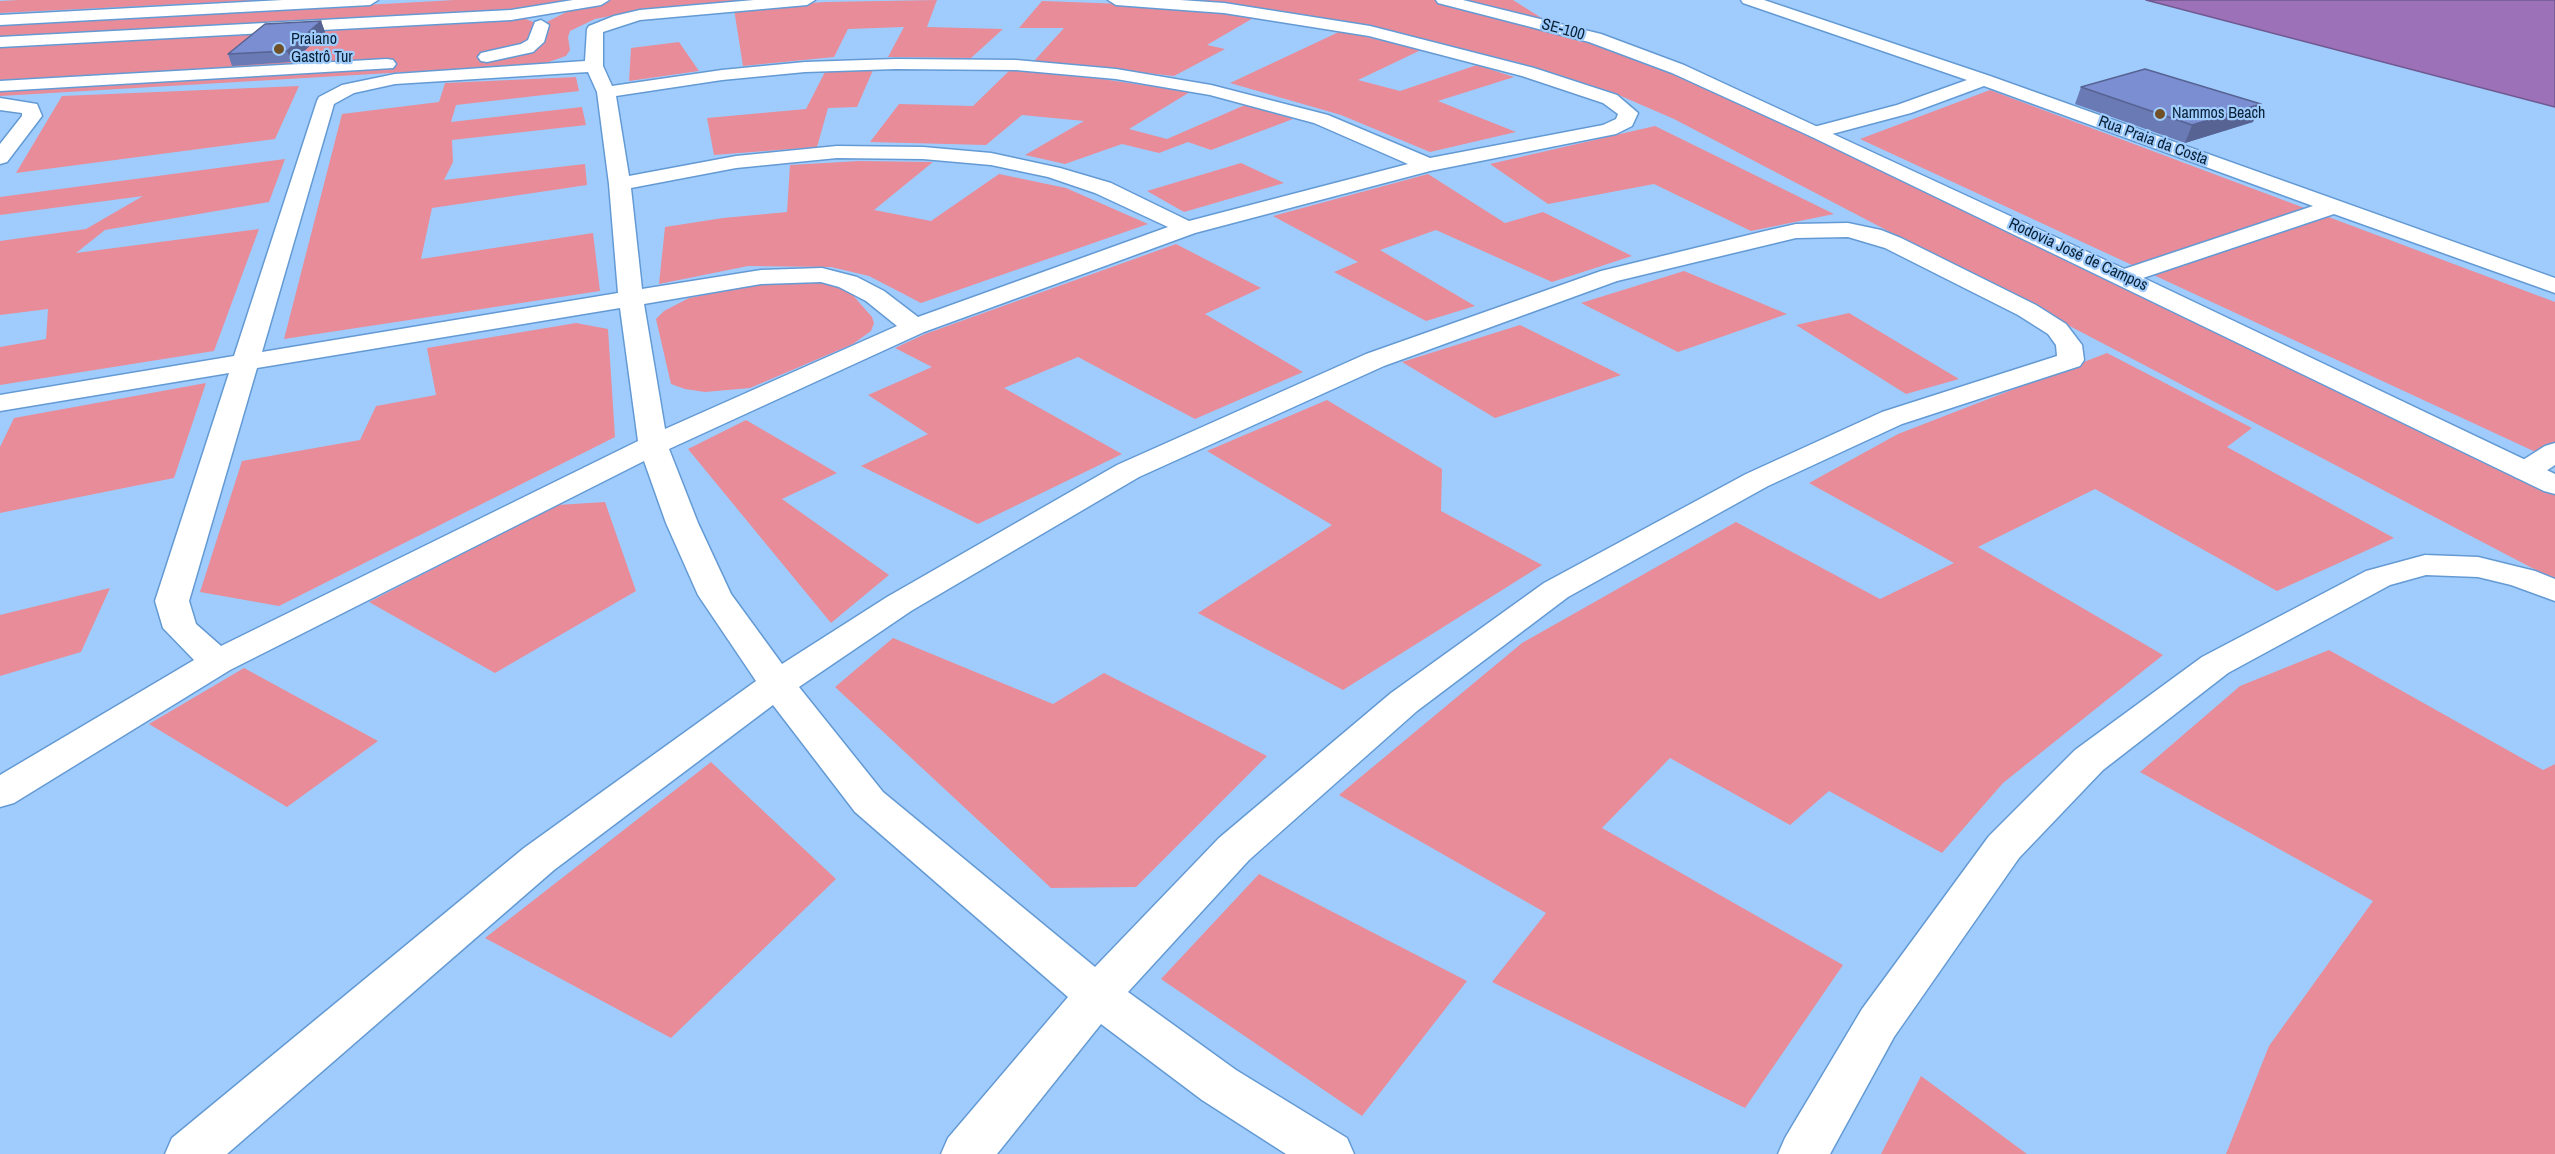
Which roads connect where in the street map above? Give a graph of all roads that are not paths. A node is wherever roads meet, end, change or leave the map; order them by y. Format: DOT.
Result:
graph roads {
  1 [pos="370,0"];
  2 [pos="601,0"];
  3 [pos="807,0"];
  4 [pos="1116,0"];
  5 [pos="1444,0"];
  6 [pos="1515,0"];
  7 [pos="1749,0"];
  8 [pos="580,5"];
  9 [pos="511,15"];
  10 [pos="0,20"];
  11 [pos="541,25"];
  12 [pos="1595,38"];
  13 [pos="0,42"];
  14 [pos="594,66"];
  15 [pos="1984,80"];
  16 [pos="0,86"];
  17 [pos="606,92"];
  18 [pos="0,104"];
  19 [pos="1817,132"];
  20 [pos="0,158"];
  21 [pos="1428,165"];
  22 [pos="620,184"];
  23 [pos="2335,206"];
  24 [pos="1187,228"];
  25 [pos="2123,277"];
  26 [pos="2555,286"];
  27 [pos="631,300"];
  28 [pos="915,327"];
  29 [pos="243,363"];
  30 [pos="0,403"];
  31 [pos="653,446"];
  32 [pos="2555,452"];
  33 [pos="2526,471"];
  34 [pos="2555,485"];
  35 [pos="2555,591"];
  36 [pos="217,662"];
  37 [pos="777,684"];
  38 [pos="0,793"];
  39 [pos="1098,994"];
  40 [pos="190,1154"];
  41 [pos="966,1154"];
  42 [pos="1329,1154"];
  43 [pos="1803,1154"];
  1 -- 10 [label="street"];
  2 -- 8 [label="street"];
  3 -- 14 [label="street"];
  4 -- 21 [label="street"];
  5 -- 12 [label="street, SE-100 / SE-100"];
  6 -- 12 [label="street, SE-100 / SE-100"];
  7 -- 15 [label="street, Rua Praia da Costa"];
  8 -- 9 [label="street"];
  8 -- 11 [label="street"];
  9 -- 11 [label="street"];
  9 -- 13 [label="street"];
  11 -- 16 [label="street"];
  12 -- 19 [label="street, Rodovia José de Campos / SE-100"];
  14 -- 17 [label="street"];
  14 -- 29 [label="street"];
  15 -- 19 [label="street"];
  15 -- 23 [label="street, Rua Praia da Costa"];
  17 -- 21 [label="street"];
  17 -- 22 [label="street"];
  18 -- 20 [label="street"];
  19 -- 25 [label="street, Rodovia José de Campos / SE-100"];
  21 -- 24 [label="street"];
  22 -- 24 [label="street"];
  22 -- 27 [label="street"];
  23 -- 25 [label="street"];
  23 -- 26 [label="street, Rua Praia da Costa"];
  24 -- 28 [label="street"];
  25 -- 33 [label="street, Rodovia José de Campos / SE-100"];
  27 -- 28 [label="street"];
  27 -- 29 [label="street"];
  27 -- 31 [label="street"];
  28 -- 31 [label="street"];
  29 -- 30 [label="street"];
  29 -- 36 [label="street"];
  31 -- 36 [label="street"];
  31 -- 37 [label="street"];
  32 -- 33 [label="street"];
  33 -- 34 [label="street, Rodovia José de Campos / SE-100"];
  35 -- 43 [label="street"];
  36 -- 38 [label="street"];
  37 -- 39 [label="street"];
  37 -- 39 [label="street"];
  37 -- 40 [label="street"];
  39 -- 41 [label="street"];
  39 -- 42 [label="street"];
}
